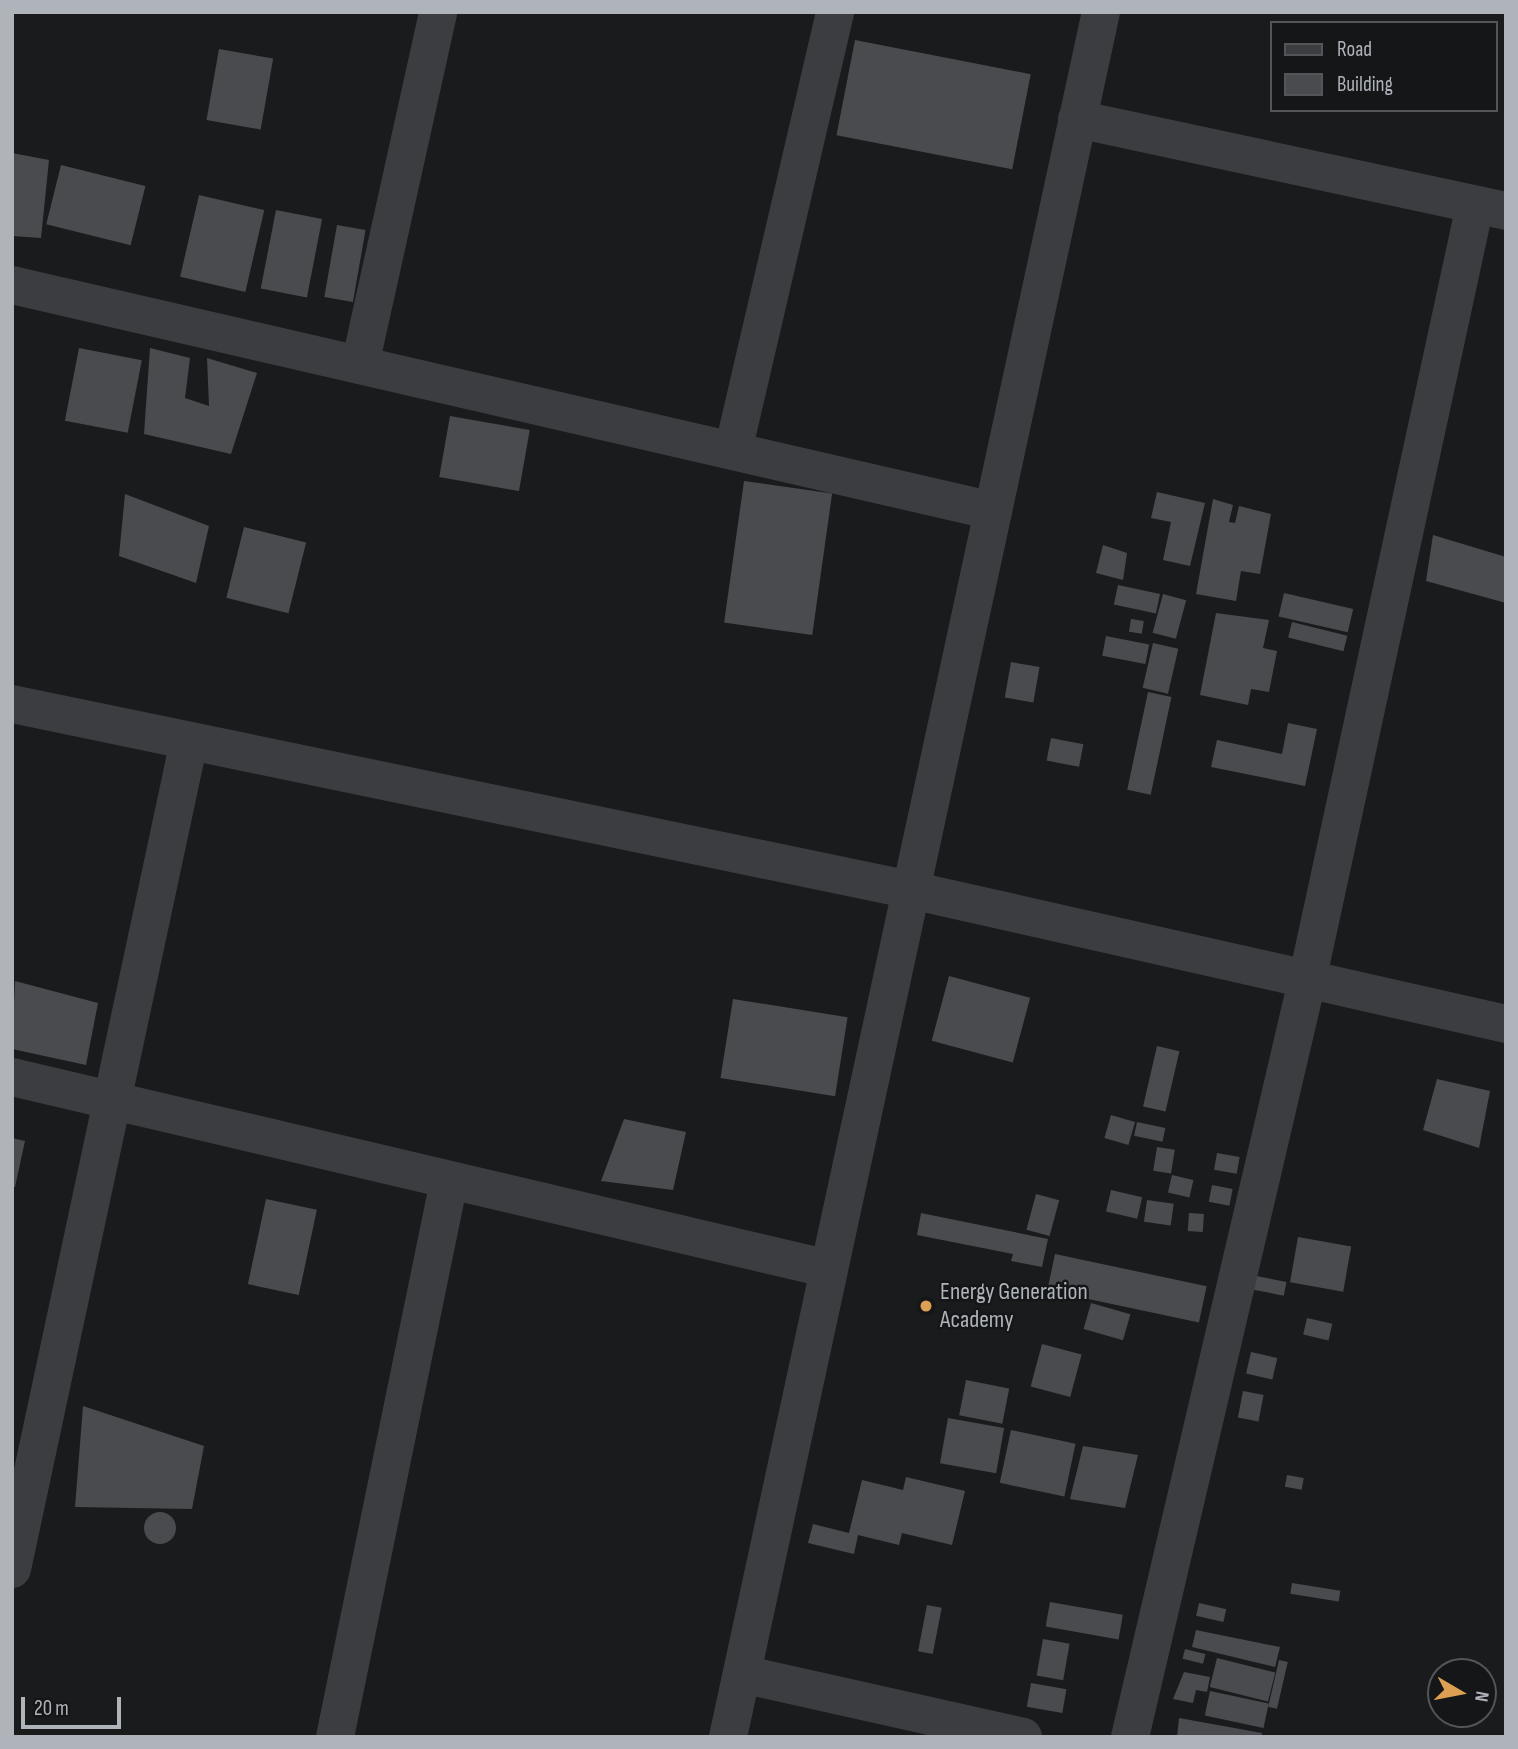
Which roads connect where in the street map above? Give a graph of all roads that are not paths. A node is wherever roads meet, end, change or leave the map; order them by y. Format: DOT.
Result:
graph roads {
  1 [pos="438,12"];
  2 [pos="835,12"];
  3 [pos="1101,12"];
  4 [pos="1077,119"];
  5 [pos="1491,208"];
  6 [pos="12,285"];
  7 [pos="360,365"];
  8 [pos="733,451"];
  9 [pos="993,510"];
  10 [pos="12,704"];
  11 [pos="189,741"];
  12 [pos="911,890"];
  13 [pos="1307,981"];
  14 [pos="1506,1024"];
  15 [pos="12,1077"];
  16 [pos="115,1098"];
  17 [pos="449,1181"];
  18 [pos="829,1269"];
  19 [pos="12,1569"];
  20 [pos="741,1674"];
  21 [pos="335,1737"];
  22 [pos="728,1737"];
  23 [pos="1023,1737"];
  24 [pos="1130,1737"];
  1 -- 7 [label="street"];
  2 -- 8 [label="street"];
  3 -- 4 [label="street"];
  4 -- 5 [label="street"];
  4 -- 9 [label="street"];
  5 -- 13 [label="street"];
  6 -- 7 [label="street"];
  7 -- 8 [label="street"];
  8 -- 9 [label="street"];
  9 -- 12 [label="street"];
  10 -- 11 [label="street"];
  11 -- 12 [label="street"];
  11 -- 16 [label="street"];
  12 -- 13 [label="street"];
  12 -- 18 [label="street"];
  13 -- 14 [label="street"];
  13 -- 24 [label="street"];
  15 -- 16 [label="street"];
  16 -- 17 [label="street"];
  16 -- 19 [label="street"];
  17 -- 18 [label="street"];
  17 -- 21 [label="street"];
  18 -- 20 [label="street"];
  20 -- 22 [label="street"];
  20 -- 23 [label="street"];
}
